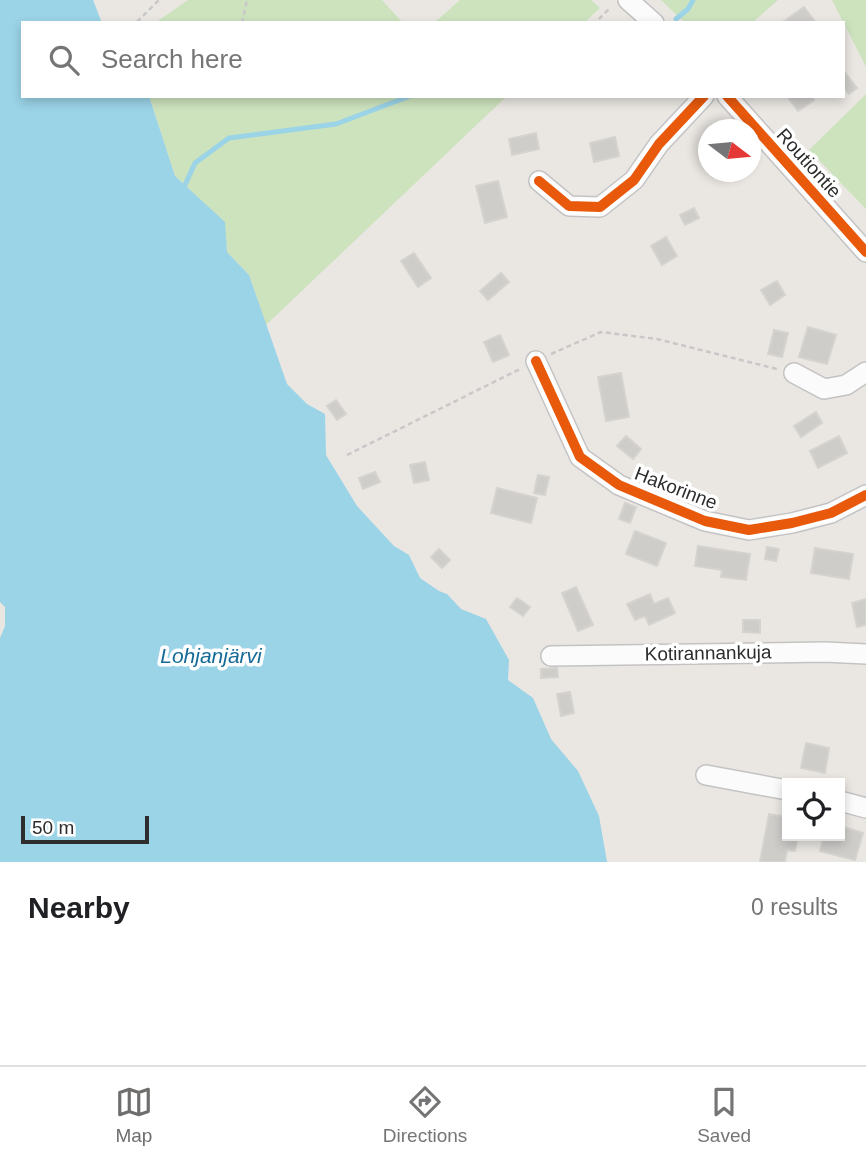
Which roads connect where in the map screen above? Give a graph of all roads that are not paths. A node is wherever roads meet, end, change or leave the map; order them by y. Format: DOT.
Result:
graph roads {
  1 [pos="628,0"];
  2 [pos="652,21"];
  3 [pos="702,98"];
  4 [pos="729,98"];
  5 [pos="539,181"];
  6 [pos="866,252"];
  7 [pos="536,361"];
  8 [pos="866,372"];
  9 [pos="794,373"];
  10 [pos="866,495"];
  11 [pos="866,653"];
  12 [pos="551,656"];
  13 [pos="706,775"];
  14 [pos="782,789"];
  15 [pos="845,803"];
  16 [pos="866,808"];
  1 -- 2 [label="street"];
  3 -- 5 [label="street"];
  4 -- 6 [label="street, Routiontie"];
  7 -- 10 [label="street, Hakorinne"];
  8 -- 9 [label="street"];
  11 -- 12 [label="street, Kotirannankuja"];
  13 -- 14 [label="street"];
  15 -- 16 [label="street"];
}
